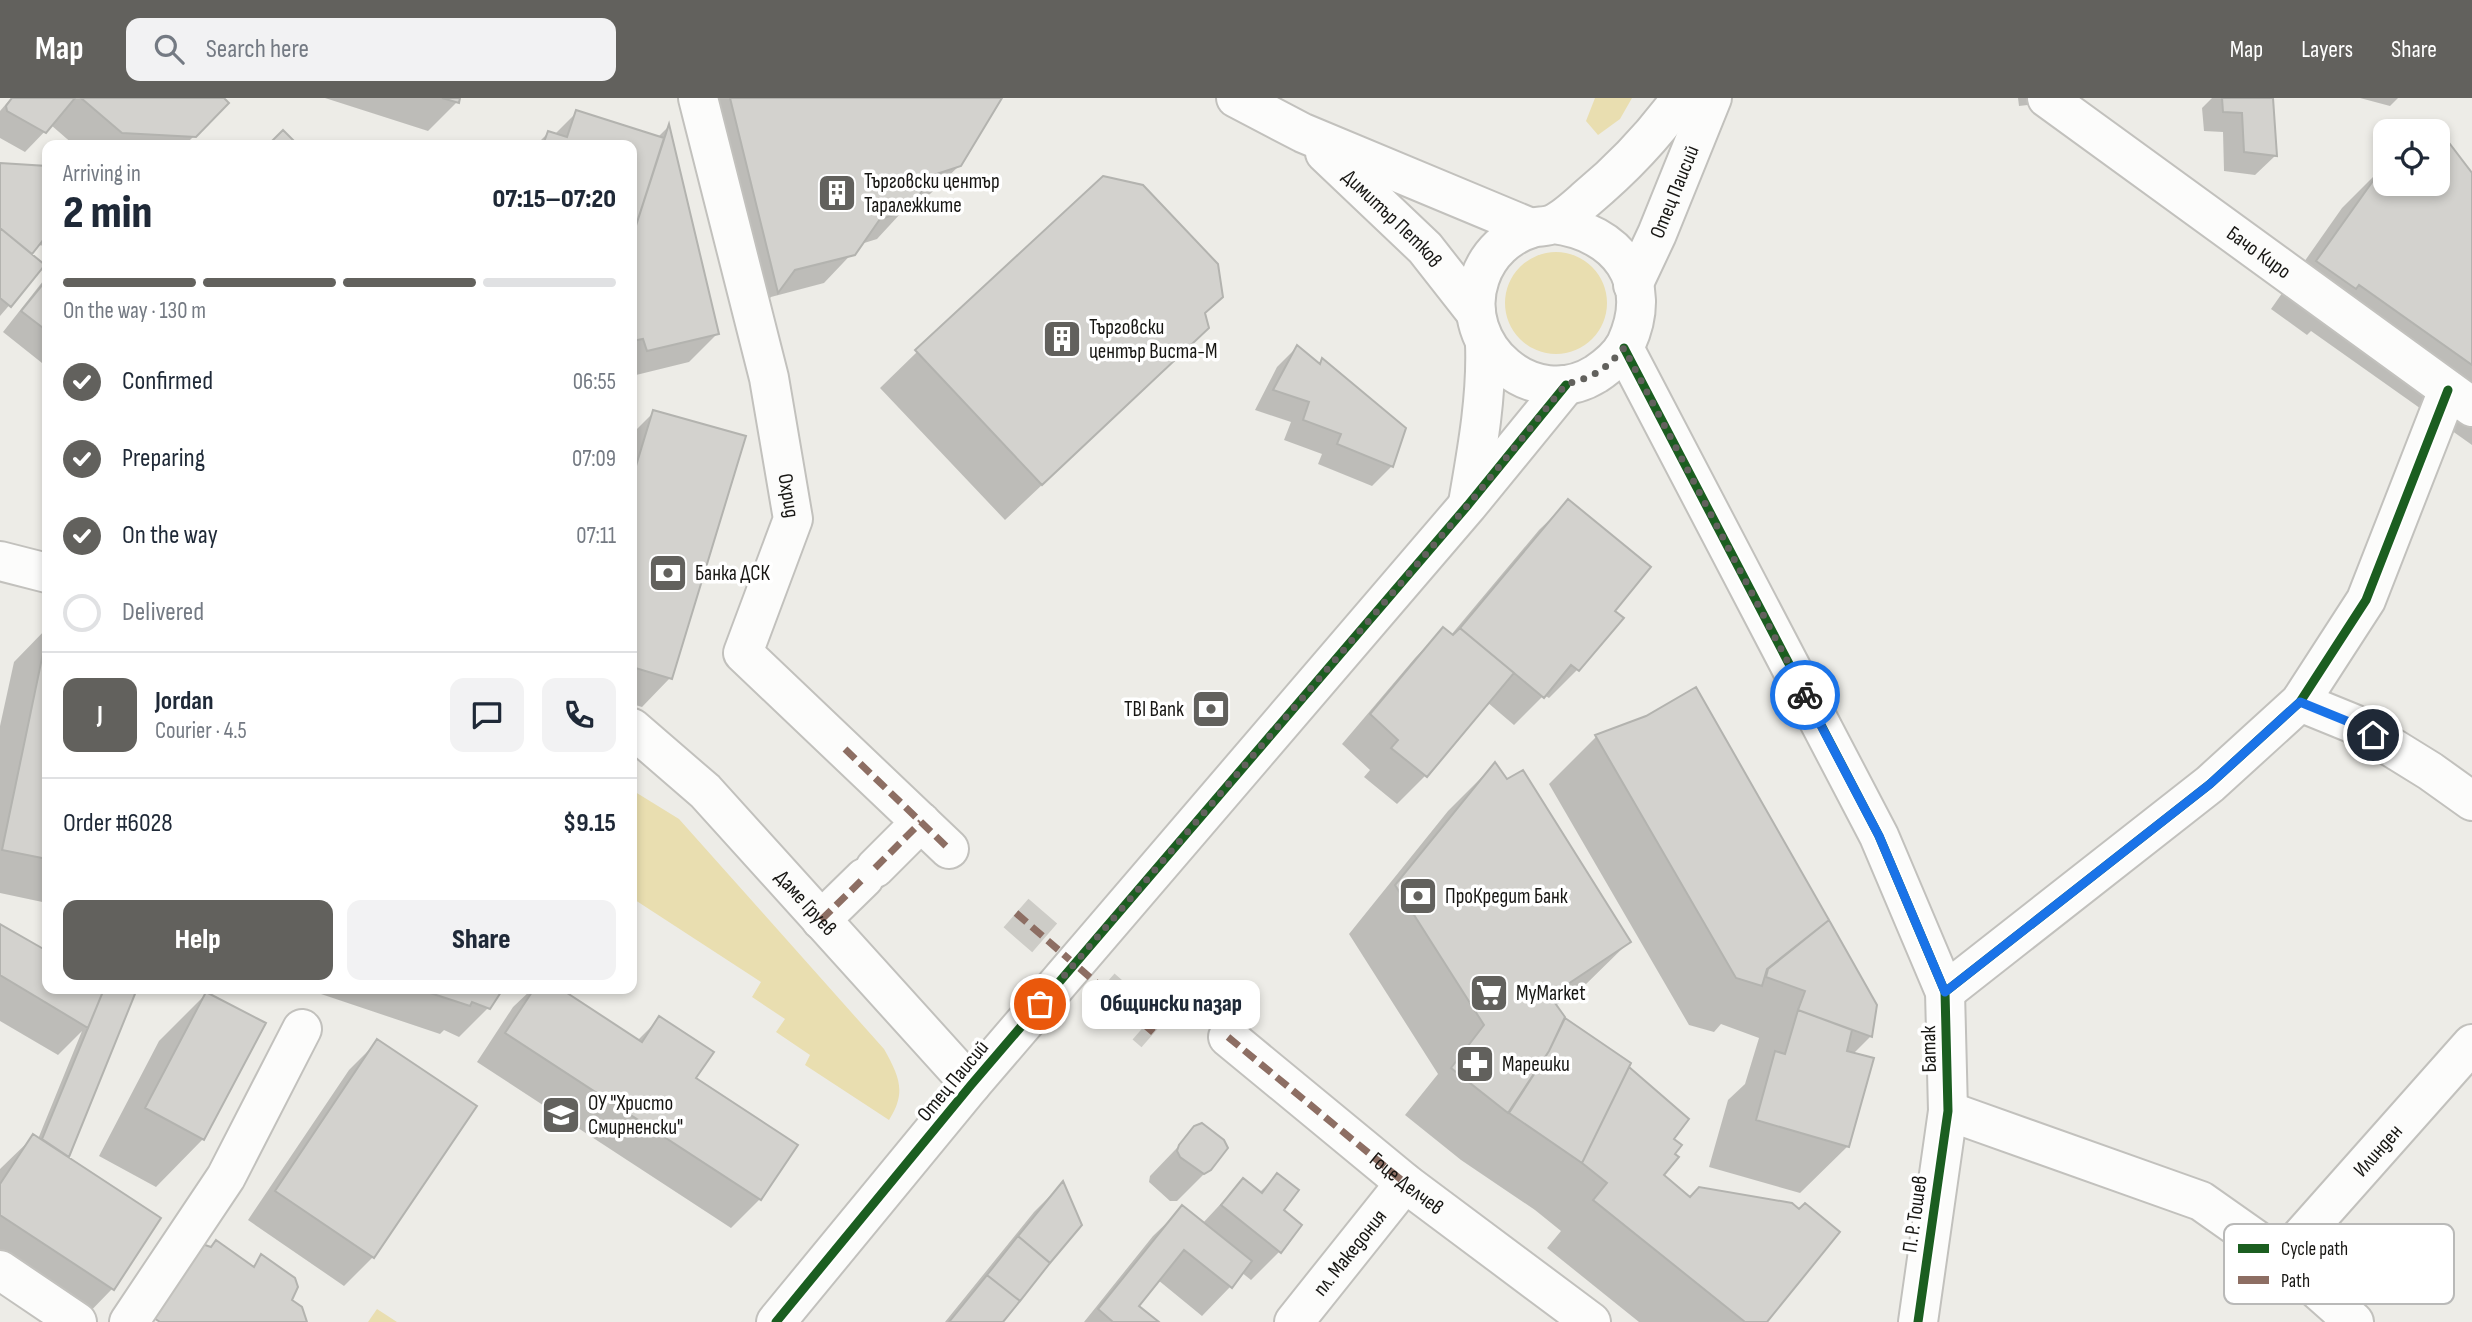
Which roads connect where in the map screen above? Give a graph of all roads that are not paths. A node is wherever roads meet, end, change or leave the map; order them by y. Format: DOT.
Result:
graph roads {
  1 [pos="698,98"];
  2 [pos="1236,98"];
  3 [pos="1681,98"];
  4 [pos="1712,98"];
  5 [pos="2047,98"];
  6 [pos="1303,133"];
  7 [pos="1542,226"];
  8 [pos="1633,285"];
  9 [pos="1480,329"];
  10 [pos="1624,348"];
  11 [pos="1566,384"];
  12 [pos="2460,398"];
  13 [pos="1468,505"];
  14 [pos="0,561"];
  15 [pos="42,572"];
  16 [pos="2300,702"];
  17 [pos="637,732"];
  18 [pos="2472,802"];
  19 [pos="921,822"];
  20 [pos="949,849"];
  21 [pos="821,920"];
  22 [pos="1945,992"];
  23 [pos="302,1028"];
  24 [pos="1228,1037"];
  25 [pos="2472,1044"];
  26 [pos="971,1085"];
  27 [pos="1948,1111"];
  28 [pos="1405,1183"];
  29 [pos="2234,1224"];
  30 [pos="2312,1224"];
  31 [pos="0,1270"];
  32 [pos="2334,1304"];
  33 [pos="77,1322"];
  34 [pos="129,1322"];
  35 [pos="776,1322"];
  36 [pos="1294,1322"];
  37 [pos="1591,1322"];
  38 [pos="1918,1322"];
  39 [pos="2354,1322"];
  1 -- 19 [label="street, Охрид"];
  2 -- 6 [label="street, Димитър Петков"];
  3 -- 7 [label="street, Отец Паисий"];
  4 -- 8 [label="street, Отец Паисий"];
  5 -- 12 [label="street, Бачо Киро"];
  6 -- 7 [label="street, Димитър Петков"];
  6 -- 9 [label="street, Димитър Петков"];
  7 -- 8 [label="street, Отец Паисий"];
  7 -- 9 [label="street, Отец Паисий"];
  8 -- 10 [label="street, Отец Паисий"];
  9 -- 11 [label="street, Отец Паисий"];
  9 -- 13 [label="street, Отец Паисий"];
  10 -- 11 [label="street, Отец Паисий"];
  10 -- 22 [label="street, Батак"];
  11 -- 13 [label="street, Отец Паисий"];
  12 -- 16 [label="street"];
  13 -- 26 [label="street, Отец Паисий"];
  14 -- 15 [label="street"];
  16 -- 18 [label="street"];
  16 -- 22 [label="street"];
  17 -- 21 [label="street, Даме Груев"];
  19 -- 20 [label="street, Охрид"];
  19 -- 21 [label="street"];
  21 -- 26 [label="street, Даме Груев"];
  22 -- 27 [label="street, Батак"];
  23 -- 34 [label="street"];
  24 -- 28 [label="street, Гоце Делчев"];
  25 -- 30 [label="street, Илинден"];
  26 -- 35 [label="street, Отец Паисий"];
  27 -- 29 [label="street"];
  27 -- 38 [label="street, П. Р. Тошев"];
  28 -- 36 [label="street, пл. Македония"];
  28 -- 37 [label="street, Гоце Делчев"];
  31 -- 33 [label="street"];
  32 -- 39 [label="street"];
}
